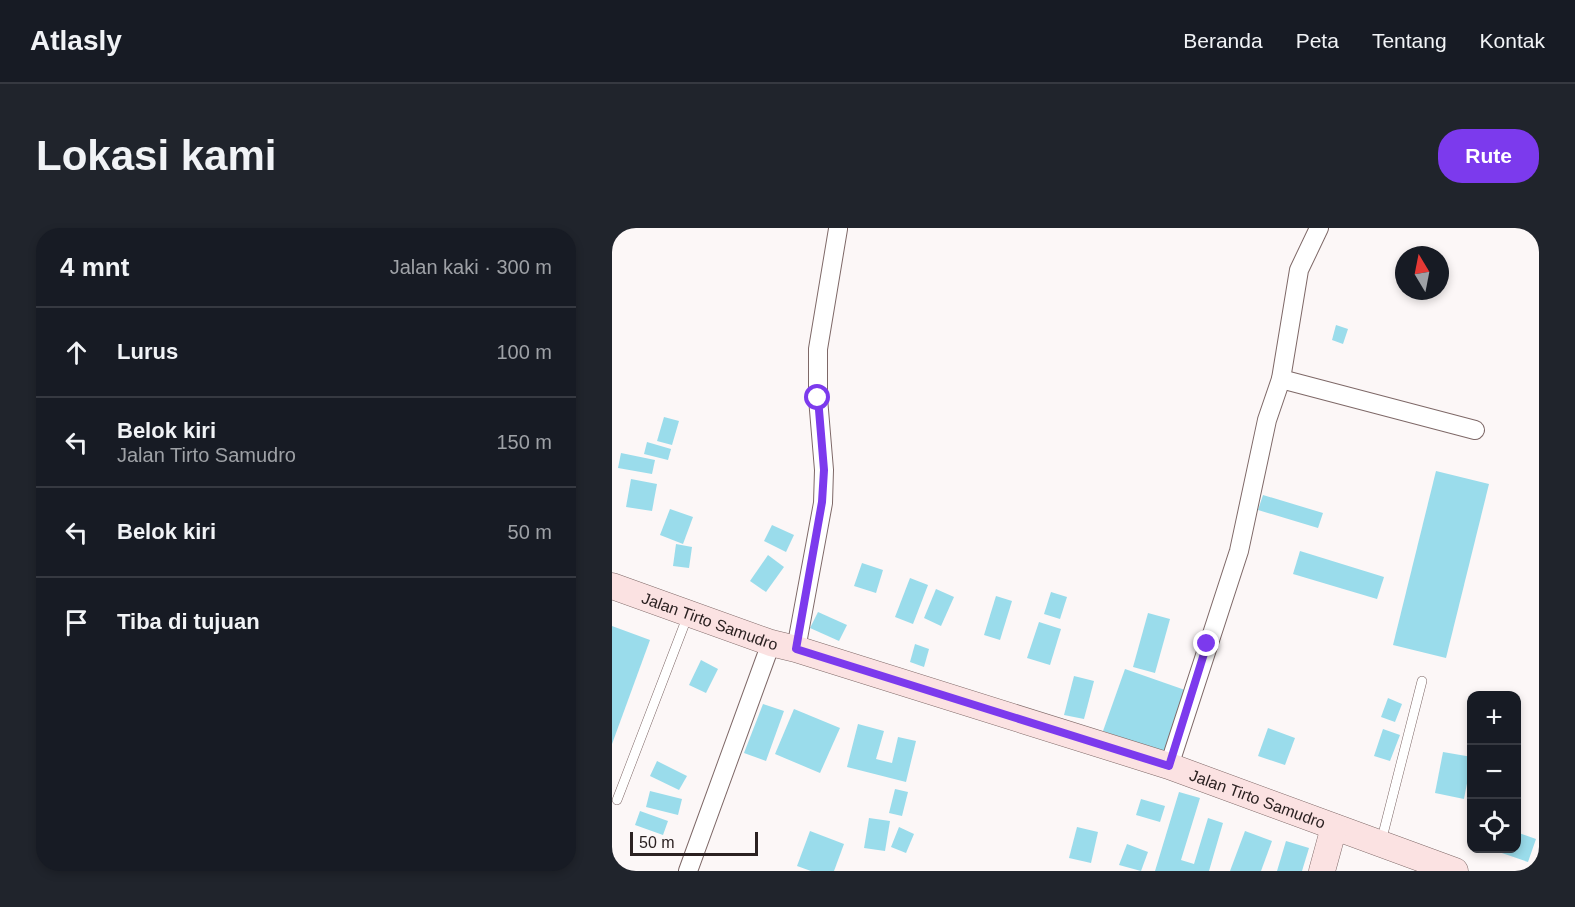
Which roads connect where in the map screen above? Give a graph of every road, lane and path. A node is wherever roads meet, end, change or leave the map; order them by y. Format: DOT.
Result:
graph roads {
  1 [pos="823,228"];
  2 [pos="838,228"];
  3 [pos="1318,228"];
  4 [pos="1281,379"];
  5 [pos="1475,430"];
  6 [pos="612,586"];
  7 [pos="688,613"];
  8 [pos="771,643"];
  9 [pos="796,649"];
  10 [pos="1422,681"];
  11 [pos="1169,766"];
  12 [pos="617,800"];
  13 [pos="1334,827"];
  14 [pos="1381,844"];
  15 [pos="688,871"];
  16 [pos="1322,871"];
  17 [pos="1455,871"];
  1 -- 2 [label="street"];
  2 -- 9 [label="street"];
  3 -- 4 [label="street"];
  4 -- 5 [label="street"];
  4 -- 11 [label="street"];
  6 -- 7 [label="street, Jalan Tirto Samudro"];
  7 -- 8 [label="street, Jalan Tirto Samudro"];
  7 -- 12 [label="lane"];
  8 -- 9 [label="street, Jalan Tirto Samudro"];
  8 -- 15 [label="street"];
  9 -- 11 [label="street, Jalan Tirto Samudro"];
  10 -- 14 [label="lane"];
  11 -- 13 [label="street, Jalan Tirto Samudro"];
  13 -- 14 [label="street, Jalan Tirto Samudro"];
  13 -- 16 [label="street"];
  14 -- 17 [label="street, Jalan Tirto Samudro"];
}
